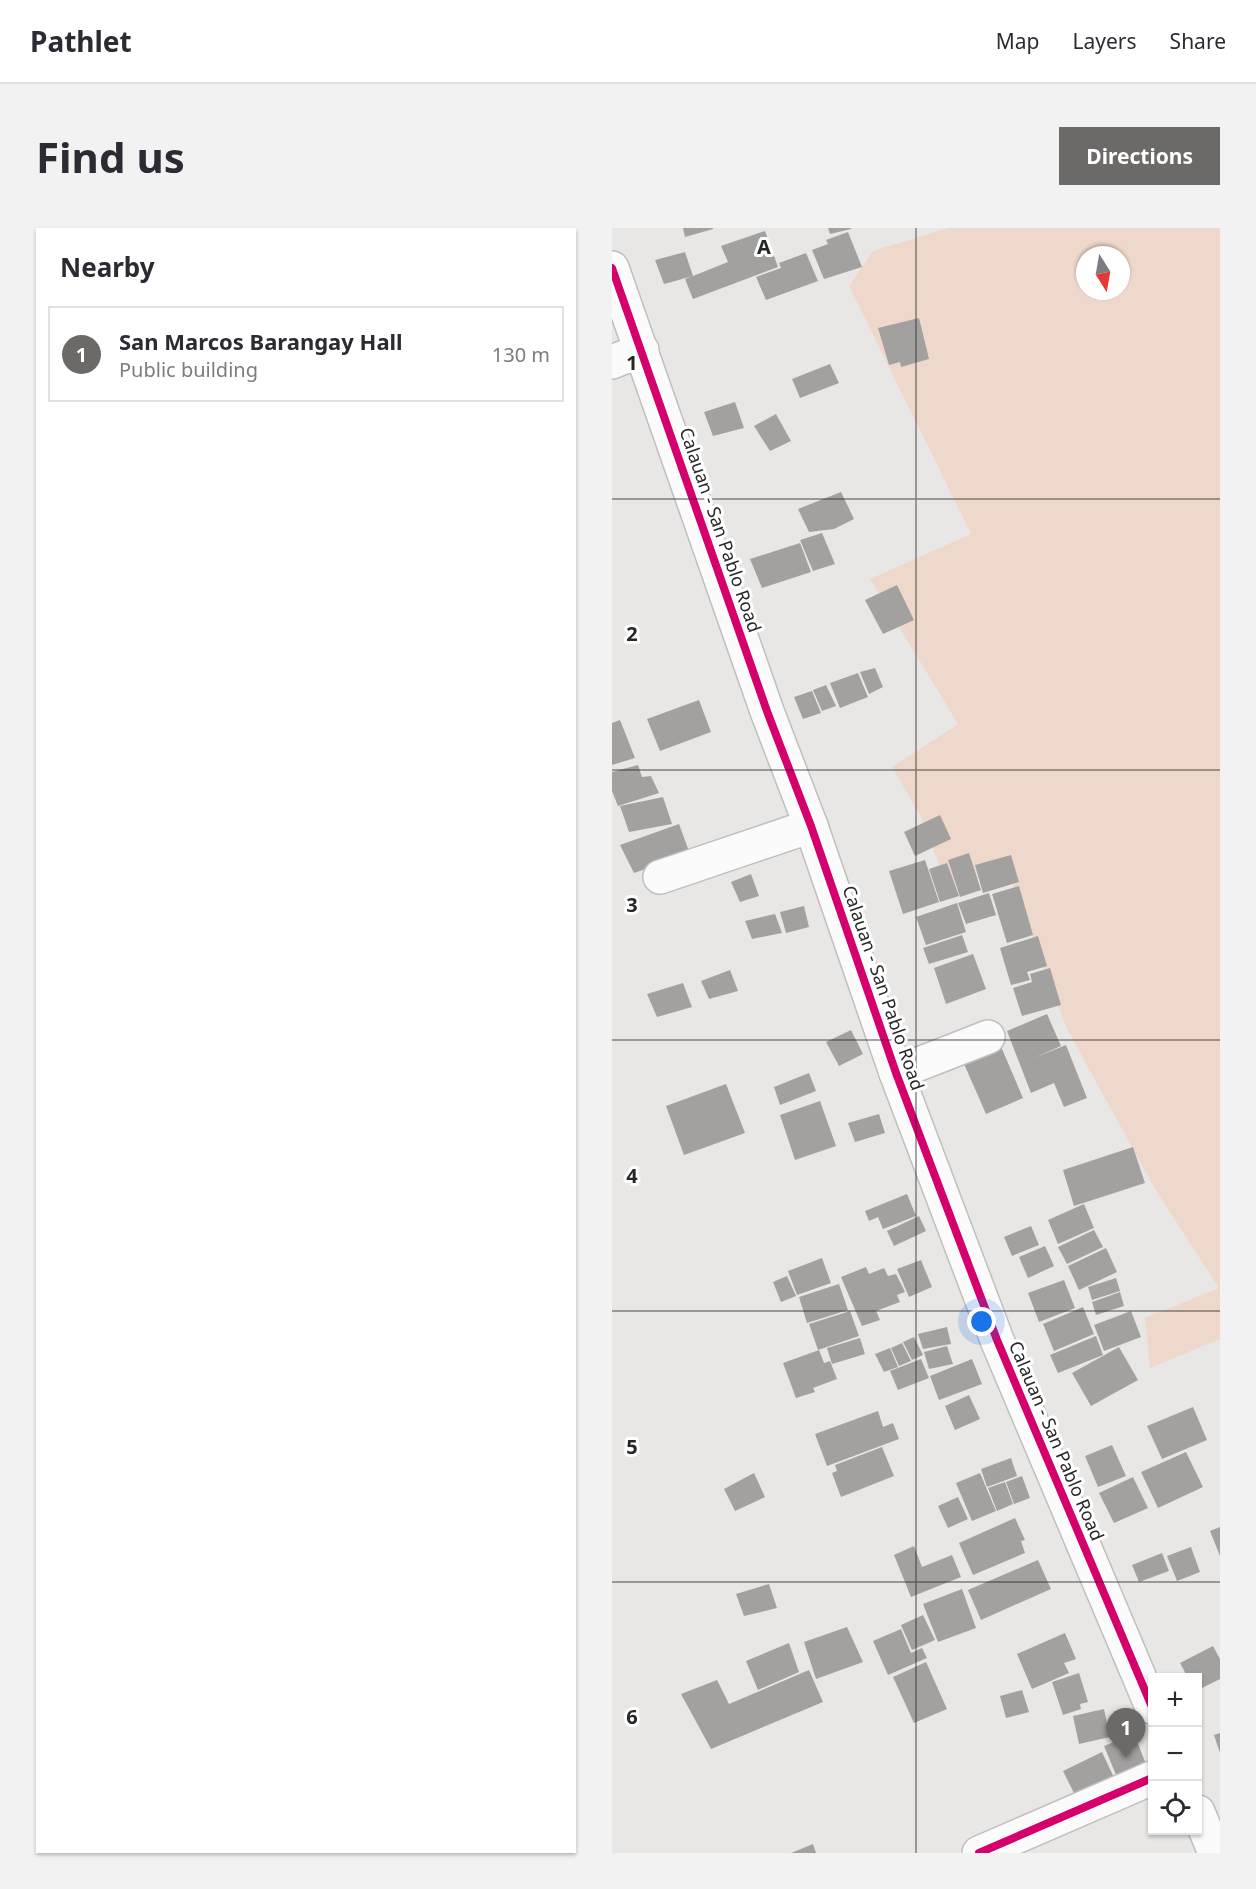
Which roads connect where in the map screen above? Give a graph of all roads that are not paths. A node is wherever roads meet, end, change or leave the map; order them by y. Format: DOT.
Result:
graph roads {
  1 [pos="612,268"];
  2 [pos="642,350"];
  3 [pos="612,362"];
  4 [pos="811,826"];
  5 [pos="660,877"];
  6 [pos="988,1037"];
  7 [pos="896,1073"];
  8 [pos="1148,1698"];
  9 [pos="1148,1780"];
  10 [pos="1202,1823"];
  11 [pos="979,1853"];
  12 [pos="1215,1853"];
  1 -- 2 [label="main road, Calauan - San Pablo Road"];
  2 -- 3 [label="main road"];
  2 -- 4 [label="main road, Calauan - San Pablo Road"];
  4 -- 5 [label="main road"];
  4 -- 7 [label="main road, Calauan - San Pablo Road"];
  6 -- 7 [label="main road"];
  7 -- 8 [label="main road, Calauan - San Pablo Road"];
  9 -- 11 [label="main road"];
  10 -- 12 [label="main road"];
}
